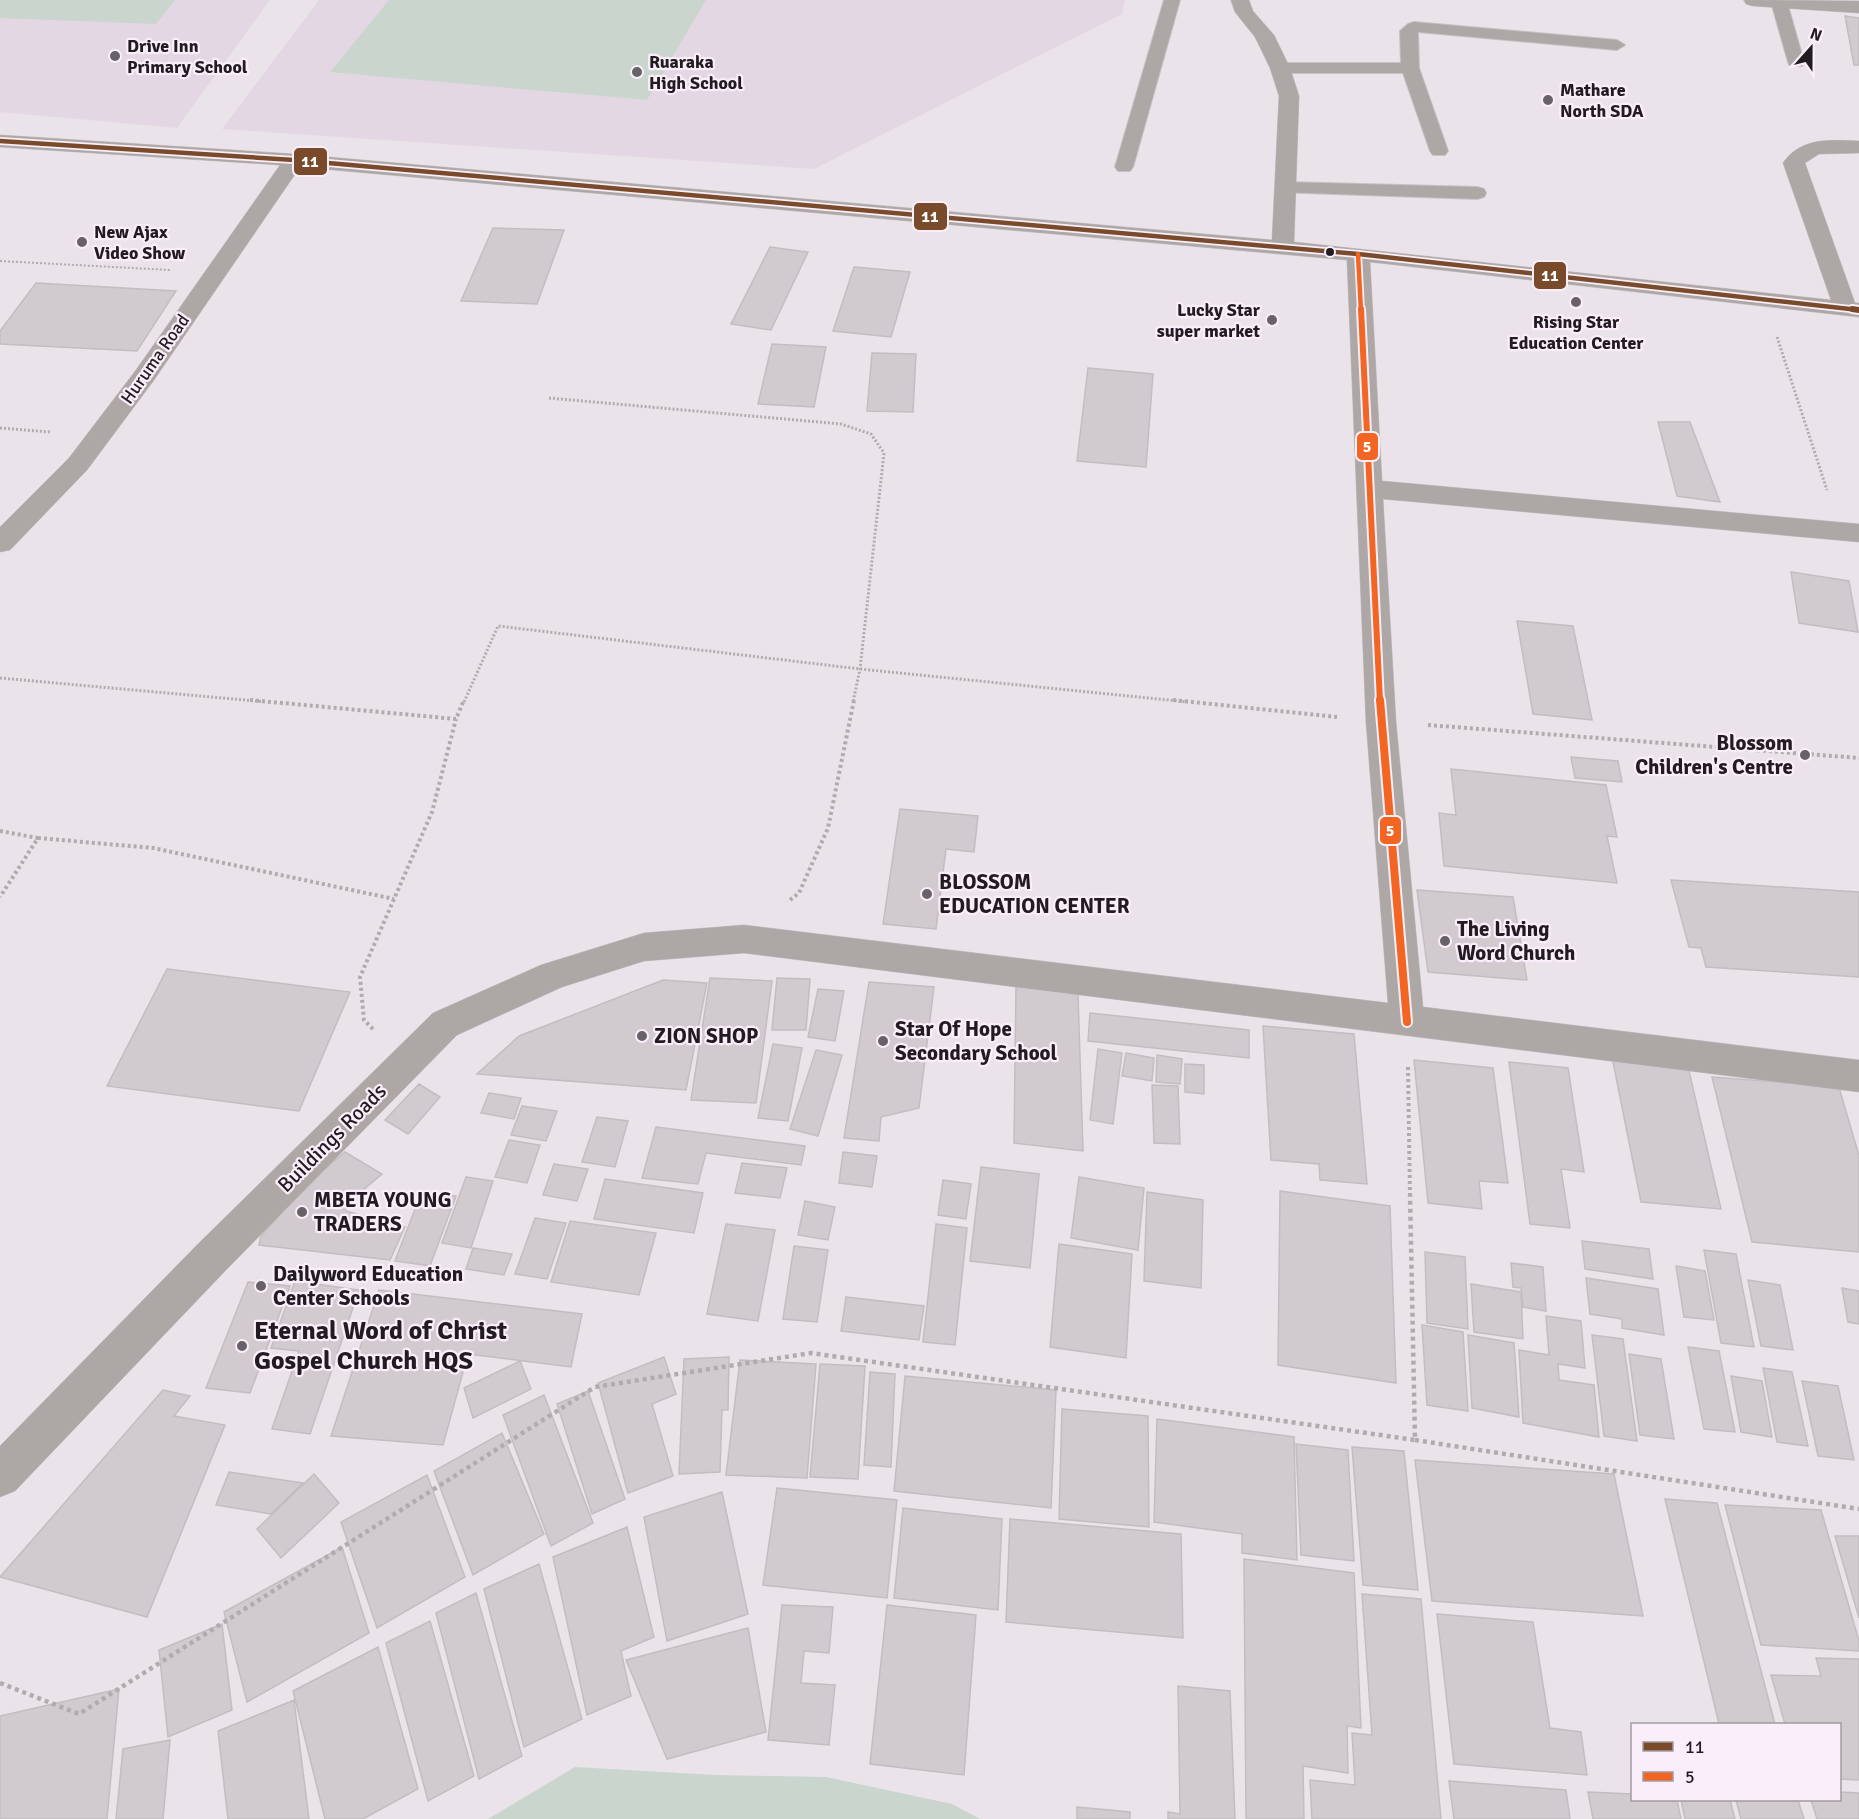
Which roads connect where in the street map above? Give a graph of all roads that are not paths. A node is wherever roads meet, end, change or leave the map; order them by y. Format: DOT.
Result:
graph roads {
  1 [pos="1172,0"];
  2 [pos="1240,0"];
  3 [pos="1753,0"];
  4 [pos="1779,2"];
  5 [pos="1859,7"];
  6 [pos="1617,45"];
  7 [pos="1796,62"];
  8 [pos="1280,68"];
  9 [pos="1410,68"];
  10 [pos="0,141"];
  11 [pos="1859,147"];
  12 [pos="1439,151"];
  13 [pos="294,160"];
  14 [pos="1124,167"];
  15 [pos="1285,188"];
  16 [pos="1478,193"];
  17 [pos="1283,249"];
  18 [pos="1358,254"];
  19 [pos="1852,310"];
  20 [pos="1370,489"];
  21 [pos="1849,532"];
  22 [pos="0,543"];
  23 [pos="1407,1022"];
  24 [pos="1859,1076"];
  25 [pos="0,1476"];
  1 -- 14 [label="lane"];
  2 -- 8 [label="street"];
  3 -- 4 [label="street"];
  4 -- 5 [label="street"];
  4 -- 7 [label="lane"];
  6 -- 9 [label="lane"];
  8 -- 9 [label="lane"];
  8 -- 15 [label="street"];
  9 -- 12 [label="lane"];
  10 -- 13 [label="street"];
  11 -- 19 [label="street"];
  13 -- 17 [label="street"];
  13 -- 22 [label="street, Huruma Road"];
  15 -- 16 [label="lane"];
  15 -- 17 [label="street"];
  17 -- 18 [label="street"];
  18 -- 19 [label="street"];
  18 -- 20 [label="street"];
  20 -- 21 [label="street"];
  20 -- 23 [label="street"];
  23 -- 24 [label="street, Buildings Roads"];
  23 -- 25 [label="street, Buildings Roads"];
}
